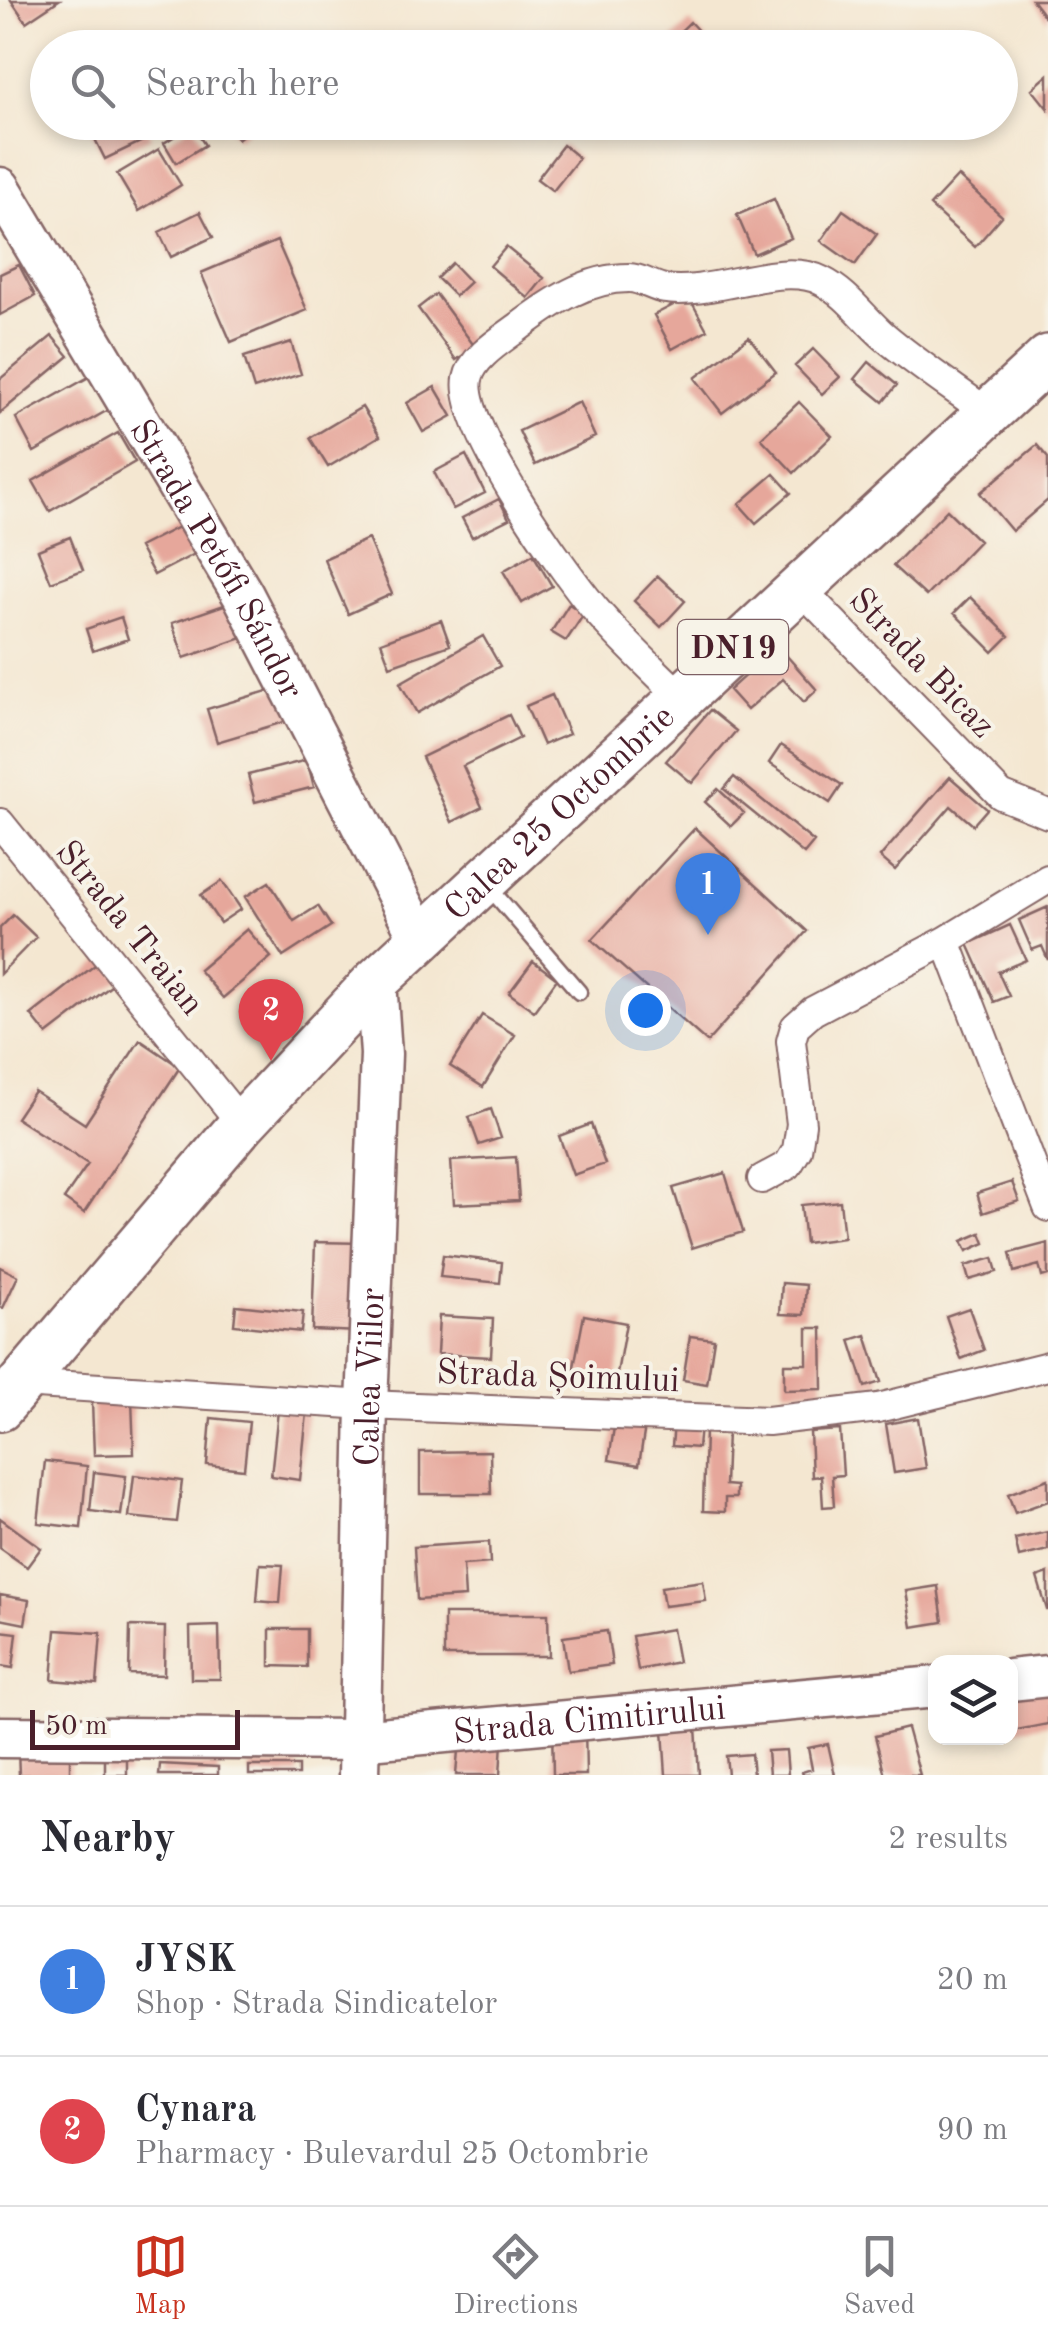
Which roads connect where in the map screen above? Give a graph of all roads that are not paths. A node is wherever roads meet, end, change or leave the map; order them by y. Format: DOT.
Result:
graph roads {
  1 [pos="0,188"];
  2 [pos="1048,358"];
  3 [pos="988,414"];
  4 [pos="799,587"];
  5 [pos="680,696"];
  6 [pos="1048,814"];
  7 [pos="0,823"];
  8 [pos="1048,878"];
  9 [pos="484,881"];
  10 [pos="420,938"];
  11 [pos="946,941"];
  12 [pos="376,981"];
  13 [pos="578,992"];
  14 [pos="242,1124"];
  15 [pos="762,1179"];
  16 [pos="1048,1207"];
  17 [pos="1048,1366"];
  18 [pos="7,1389"];
  19 [pos="367,1404"];
  20 [pos="1048,1676"];
  21 [pos="1018,1679"];
  22 [pos="928,1687"];
  23 [pos="0,1737"];
  24 [pos="359,1757"];
  1 -- 10 [label="street, Strada Petőfi Sándor"];
  2 -- 3 [label="main road, Calea 25 Octombrie / DN19"];
  3 -- 4 [label="main road, Calea 25 Octombrie / DN19"];
  3 -- 5 [label="street"];
  4 -- 5 [label="main road, Calea 25 Octombrie / DN19"];
  4 -- 6 [label="street, Strada Bicaz"];
  5 -- 9 [label="main road, Calea 25 Octombrie / DN19"];
  7 -- 14 [label="street, Strada Traian"];
  8 -- 11 [label="street"];
  9 -- 10 [label="main road, Calea 25 Octombrie / DN19"];
  9 -- 13 [label="lane"];
  10 -- 12 [label="main road, Calea 25 Octombrie / DN19"];
  11 -- 15 [label="street"];
  11 -- 16 [label="street"];
  12 -- 14 [label="main road, DN19"];
  12 -- 19 [label="street, Calea Viilor"];
  14 -- 18 [label="main road, DN19"];
  17 -- 19 [label="street, Strada Șoimului"];
  18 -- 19 [label="street, Strada Șoimului"];
  19 -- 24 [label="street, Calea Viilor"];
  20 -- 21 [label="street"];
  22 -- 24 [label="street, Strada Cimitirului"];
  23 -- 24 [label="street, Strada Cimitirului"];
}
